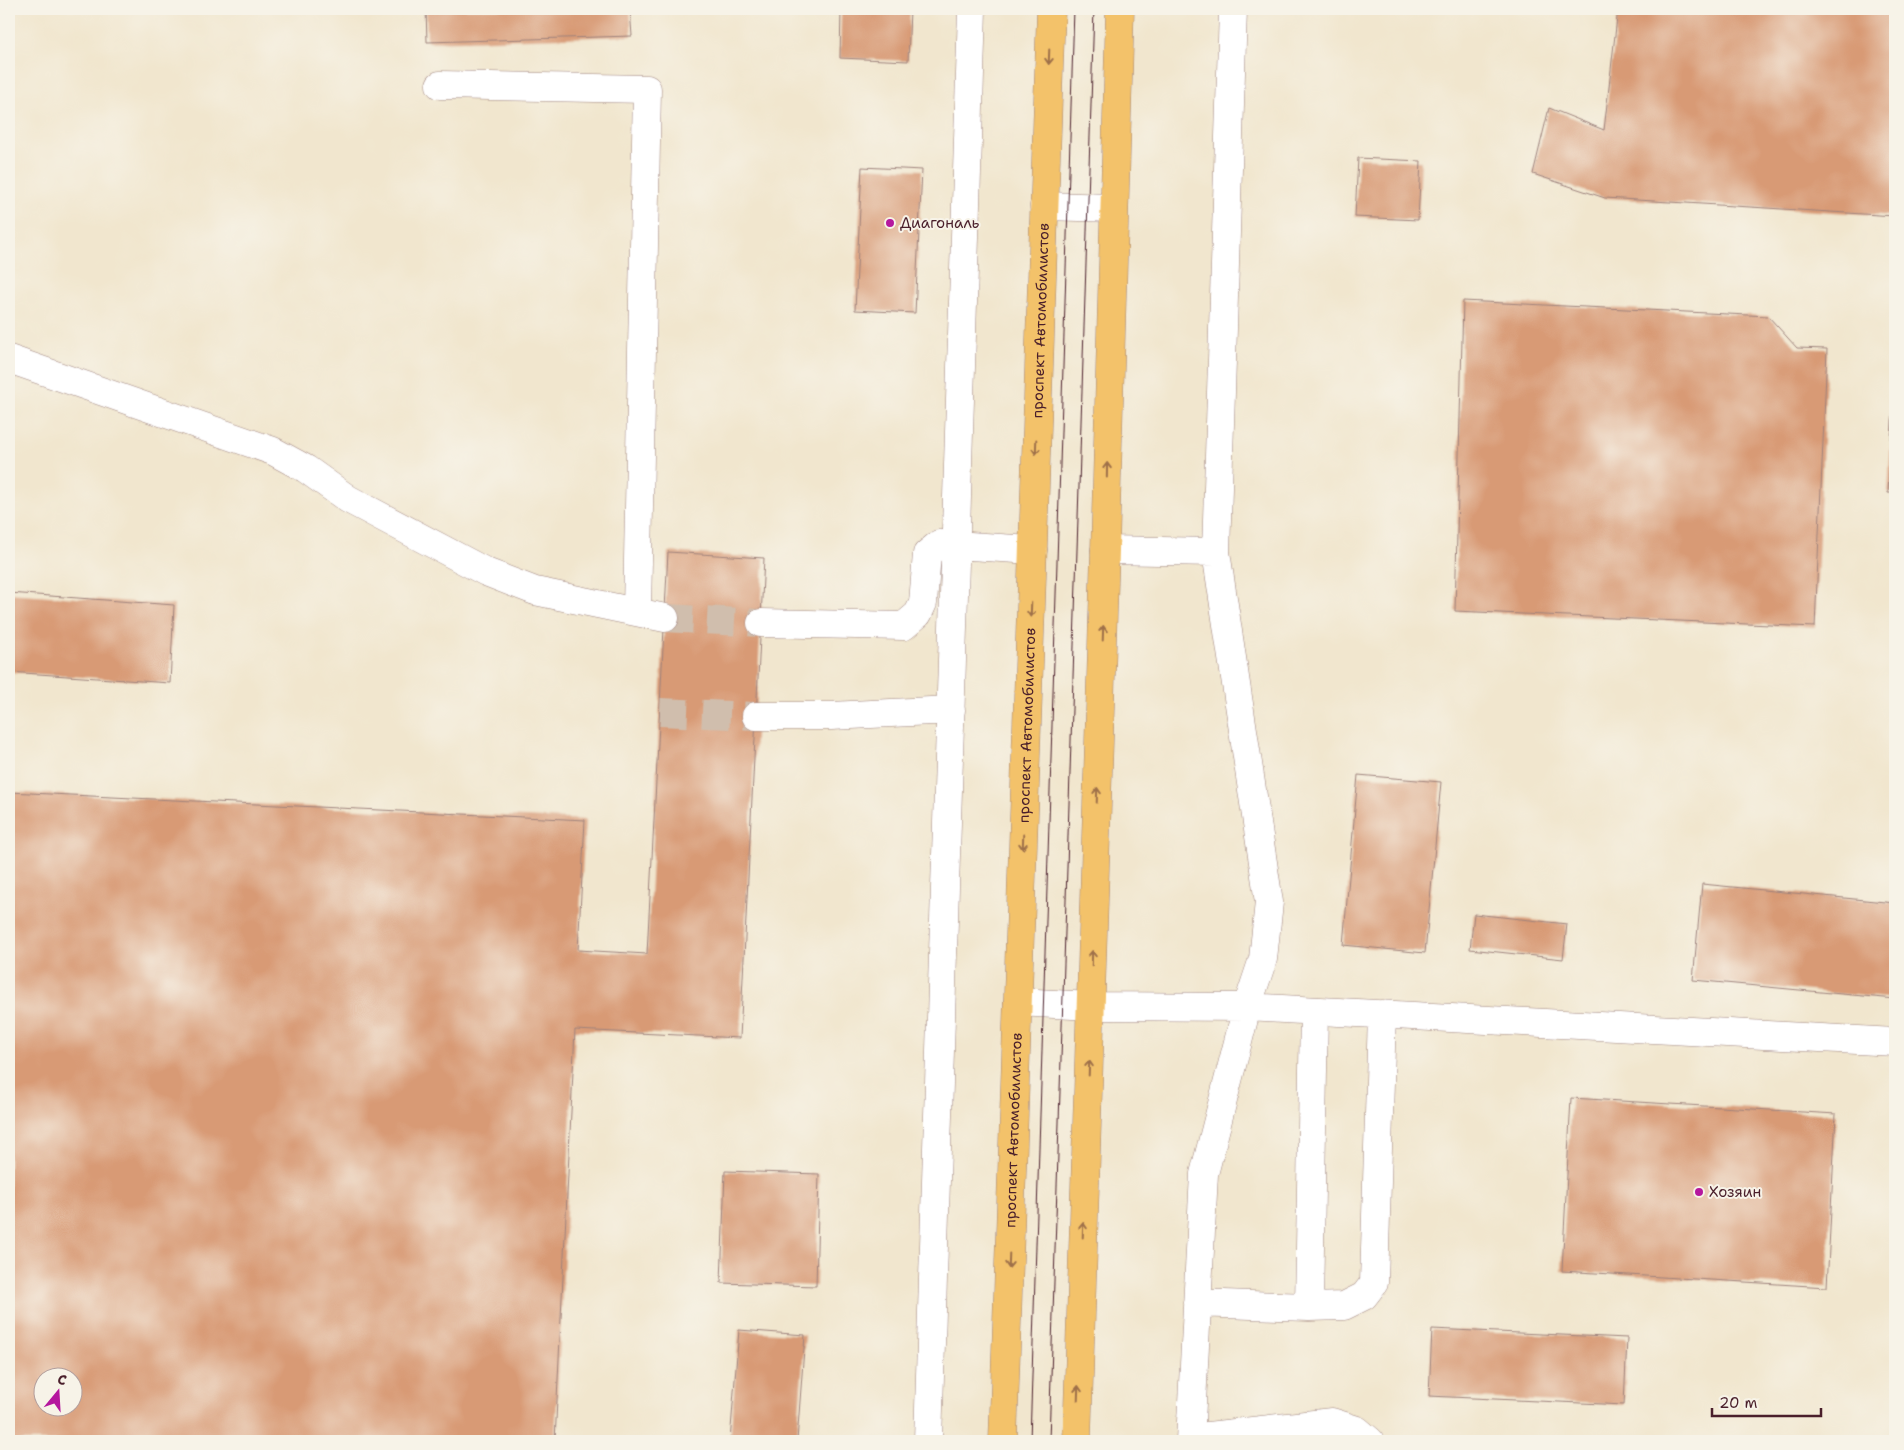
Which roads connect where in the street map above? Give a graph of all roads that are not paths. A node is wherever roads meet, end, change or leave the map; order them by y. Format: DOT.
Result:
graph roads {
  1 [pos="972,9"];
  2 [pos="1051,9"];
  3 [pos="1120,9"];
  4 [pos="1234,9"];
  5 [pos="440,85"];
  6 [pos="1044,206"];
  7 [pos="1114,208"];
  8 [pos="9,359"];
  9 [pos="956,544"];
  10 [pos="1033,550"];
  11 [pos="1105,550"];
  12 [pos="1216,552"];
  13 [pos="637,612"];
  14 [pos="665,618"];
  15 [pos="761,623"];
  16 [pos="951,710"];
  17 [pos="756,716"];
  18 [pos="1018,1002"];
  19 [pos="1090,1006"];
  20 [pos="1247,1007"];
  21 [pos="1314,1011"];
  22 [pos="1382,1014"];
  23 [pos="1895,1042"];
  24 [pos="1197,1303"];
  25 [pos="1308,1307"];
  26 [pos="1298,1434"];
  27 [pos="1190,1440"];
  28 [pos="928,1441"];
  29 [pos="1003,1441"];
  30 [pos="1077,1441"];
  31 [pos="1370,1441"];
  1 -- 9 [label="lane"];
  2 -- 6 [label="main road, проспект Автомобилистов, one-way"];
  3 -- 7 [label="main road"];
  4 -- 12 [label="lane"];
  5 -- 13 [label="lane"];
  6 -- 7 [label="lane"];
  6 -- 10 [label="main road, проспект Автомобилистов, one-way"];
  11 -- 7 [label="main road, one-way"];
  8 -- 13 [label="lane"];
  9 -- 10 [label="lane"];
  9 -- 15 [label="lane"];
  9 -- 16 [label="lane"];
  10 -- 18 [label="main road, проспект Автомобилистов, one-way"];
  11 -- 12 [label="lane"];
  19 -- 11 [label="main road, one-way"];
  12 -- 20 [label="lane"];
  13 -- 14 [label="lane"];
  16 -- 17 [label="lane"];
  16 -- 28 [label="lane"];
  18 -- 19 [label="lane"];
  18 -- 29 [label="main road, проспект Автомобилистов, one-way"];
  19 -- 20 [label="lane"];
  30 -- 19 [label="main road, one-way"];
  20 -- 21 [label="lane"];
  20 -- 24 [label="lane"];
  21 -- 22 [label="lane"];
  21 -- 25 [label="lane"];
  22 -- 23 [label="lane"];
  22 -- 25 [label="lane"];
  24 -- 25 [label="lane"];
  24 -- 27 [label="lane"];
  26 -- 27 [label="lane"];
  26 -- 31 [label="lane"];
}
